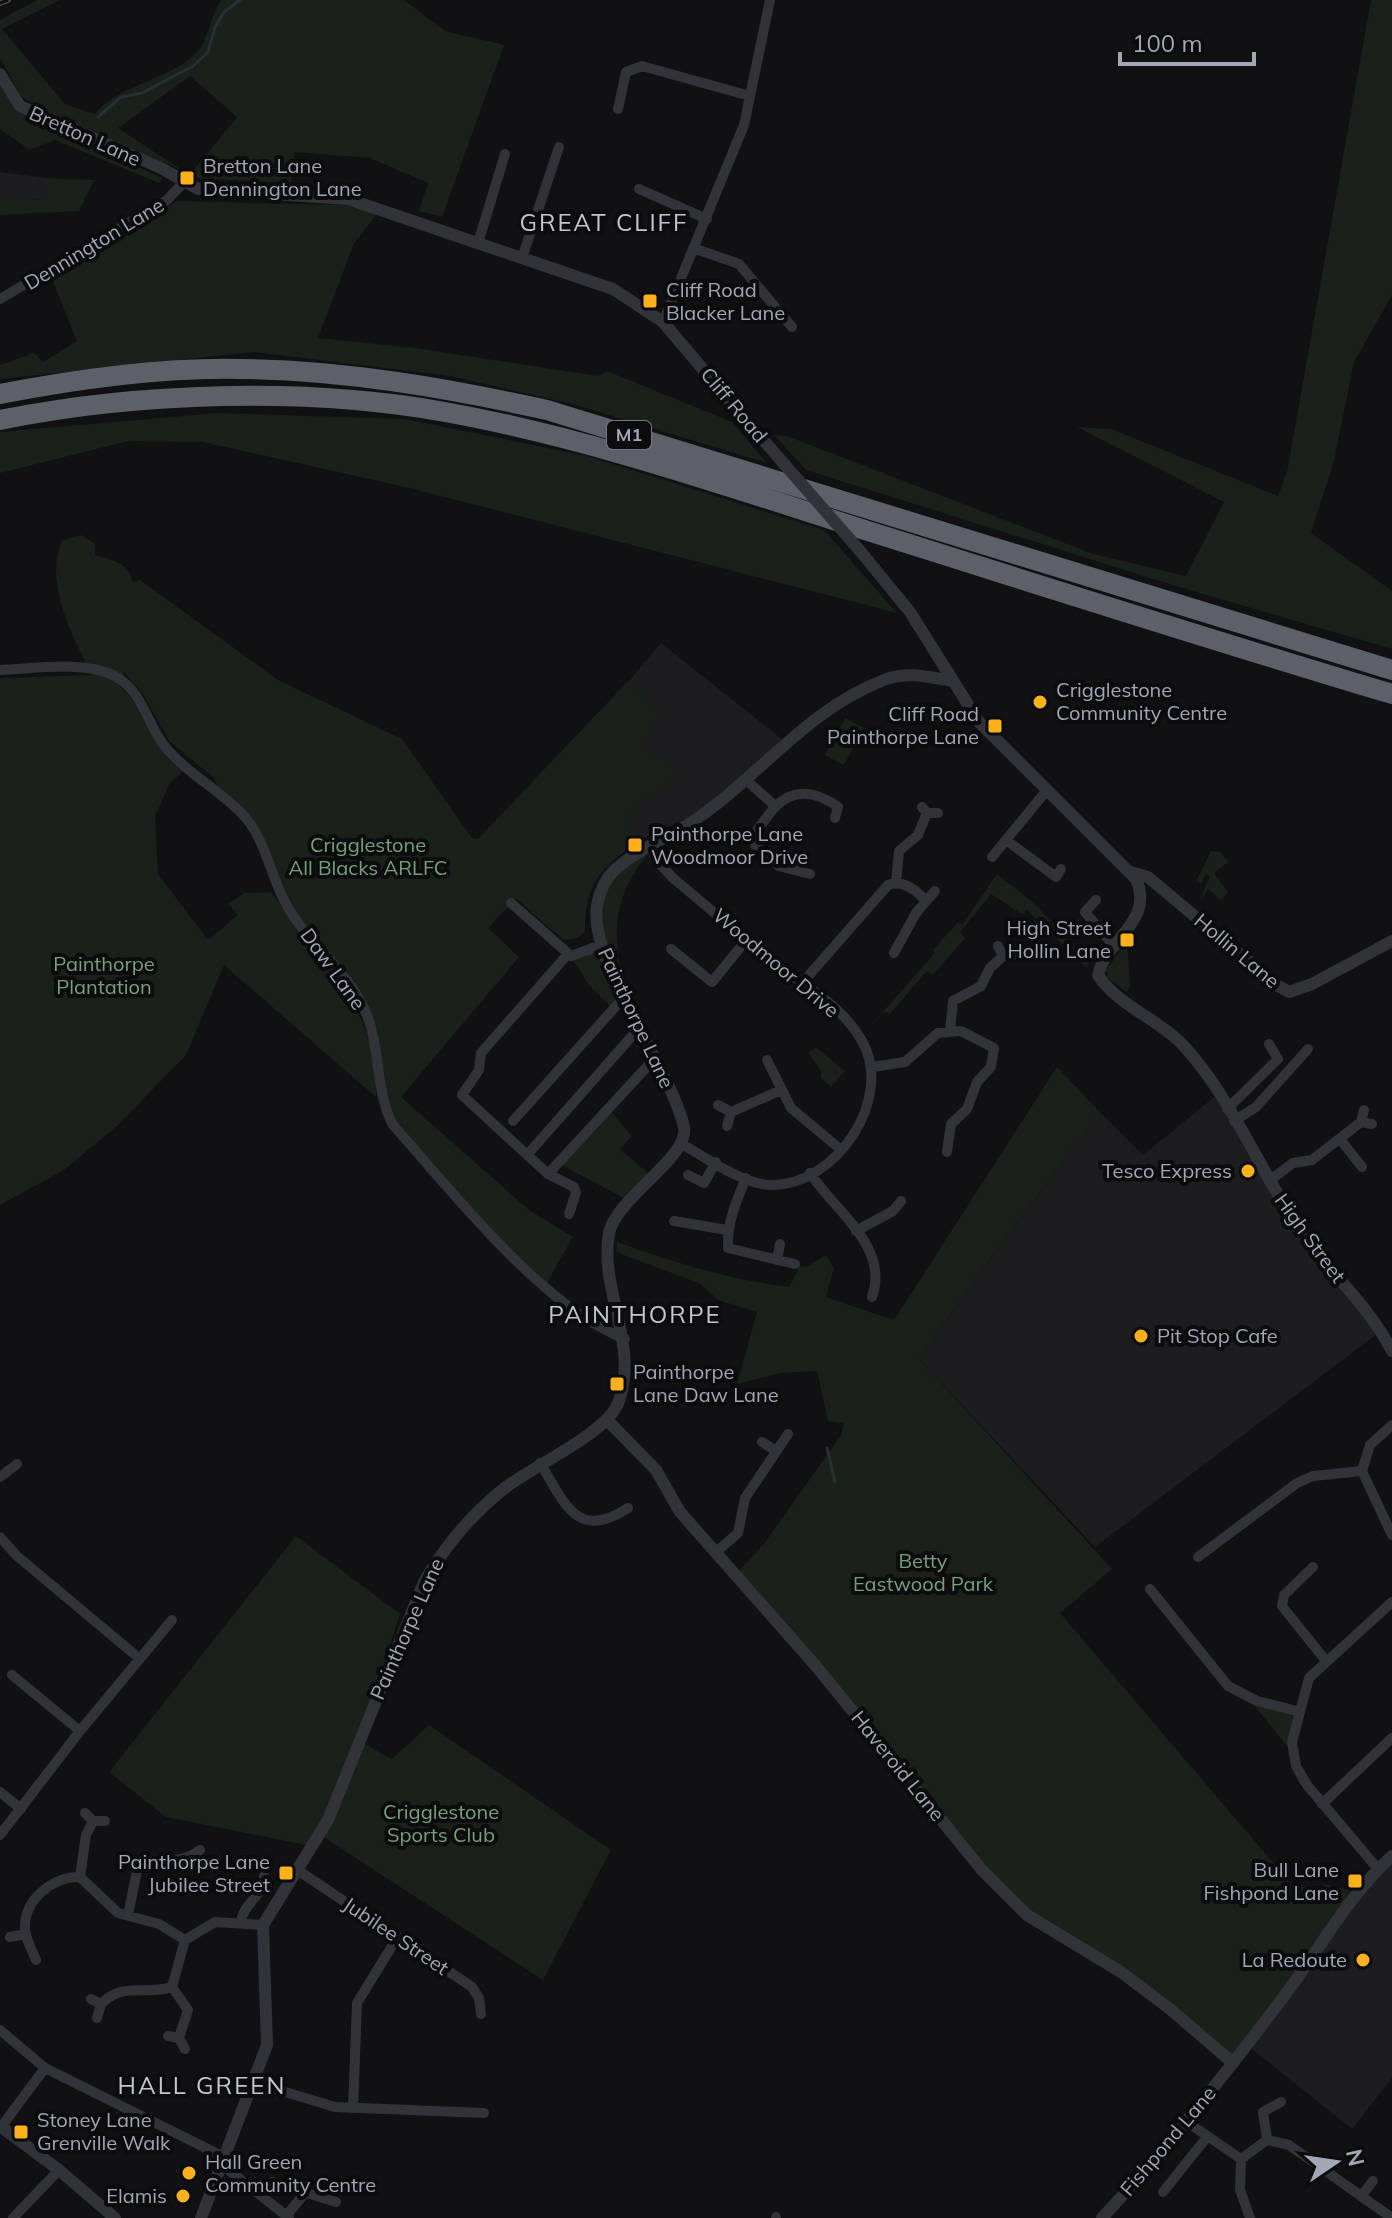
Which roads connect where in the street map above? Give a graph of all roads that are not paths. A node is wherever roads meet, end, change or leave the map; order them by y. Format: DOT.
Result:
graph roads {
  1 [pos="770,0"];
  2 [pos="0,74"];
  3 [pos="750,96"];
  4 [pos="618,109"];
  5 [pos="559,147"];
  6 [pos="505,154"];
  7 [pos="184,182"];
  8 [pos="639,189"];
  9 [pos="707,219"];
  10 [pos="478,243"];
  11 [pos="696,249"];
  12 [pos="522,258"];
  13 [pos="0,299"];
  14 [pos="663,322"];
  15 [pos="792,327"];
  16 [pos="0,394"];
  17 [pos="0,420"];
  18 [pos="0,670"];
  19 [pos="1392,670"];
  20 [pos="952,681"];
  21 [pos="1392,694"];
  22 [pos="746,780"];
  23 [pos="1047,790"];
  24 [pos="774,805"];
  25 [pos="929,811"];
  26 [pos="835,818"];
  27 [pos="1006,840"];
  28 [pos="650,845"];
  29 [pos="992,857"];
  30 [pos="1061,869"];
  31 [pos="1131,872"];
  32 [pos="810,874"];
  33 [pos="896,882"];
  34 [pos="935,891"];
  35 [pos="1096,900"];
  36 [pos="926,901"];
  37 [pos="511,903"];
  38 [pos="747,939"];
  39 [pos="1392,941"];
  40 [pos="601,945"];
  41 [pos="1115,947"];
  42 [pos="671,949"];
  43 [pos="1005,952"];
  44 [pos="894,953"];
  45 [pos="567,955"];
  46 [pos="803,982"];
  47 [pos="625,996"];
  48 [pos="640,1027"];
  49 [pos="950,1031"];
  50 [pos="1269,1044"];
  51 [pos="1308,1049"];
  52 [pos="655,1058"];
  53 [pos="767,1060"];
  54 [pos="872,1067"];
  55 [pos="779,1091"];
  56 [pos="509,1105"];
  57 [pos="718,1105"];
  58 [pos="1227,1109"];
  59 [pos="731,1112"];
  60 [pos="1366,1119"];
  61 [pos="1234,1121"];
  62 [pos="727,1126"];
  63 [pos="934,1129"];
  64 [pos="948,1133"];
  65 [pos="1340,1139"];
  66 [pos="682,1144"];
  67 [pos="840,1149"];
  68 [pos="947,1152"];
  69 [pos="527,1155"];
  70 [pos="716,1162"];
  71 [pos="1355,1164"];
  72 [pos="810,1173"];
  73 [pos="548,1174"];
  74 [pos="688,1175"];
  75 [pos="746,1178"];
  76 [pos="1269,1181"];
  77 [pos="901,1201"];
  78 [pos="893,1211"];
  79 [pos="569,1214"];
  80 [pos="682,1219"];
  81 [pos="902,1222"];
  82 [pos="727,1230"];
  83 [pos="856,1231"];
  84 [pos="780,1244"];
  85 [pos="777,1260"];
  86 [pos="795,1264"];
  87 [pos="872,1297"];
  88 [pos="625,1339"];
  89 [pos="1392,1351"];
  90 [pos="608,1421"];
  91 [pos="1392,1425"];
  92 [pos="788,1434"];
  93 [pos="762,1442"];
  94 [pos="776,1451"];
  95 [pos="540,1463"];
  96 [pos="17,1464"];
  97 [pos="1362,1471"];
  98 [pos="0,1477"];
  99 [pos="628,1508"];
  100 [pos="1392,1535"];
  101 [pos="0,1537"];
  102 [pos="715,1553"];
  103 [pos="1197,1559"];
  104 [pos="1314,1566"];
  105 [pos="1150,1587"];
  106 [pos="1392,1602"];
  107 [pos="172,1620"];
  108 [pos="140,1659"];
  109 [pos="1326,1661"];
  110 [pos="11,1674"];
  111 [pos="1297,1711"];
  112 [pos="80,1731"];
  113 [pos="1392,1738"];
  114 [pos="0,1792"];
  115 [pos="1322,1804"];
  116 [pos="21,1809"];
  117 [pos="94,1818"];
  118 [pos="0,1835"];
  119 [pos="200,1850"];
  120 [pos="1392,1856"];
  121 [pos="296,1869"];
  122 [pos="1378,1869"];
  123 [pos="264,1873"];
  124 [pos="80,1877"];
  125 [pos="128,1915"];
  126 [pos="241,1921"];
  127 [pos="263,1925"];
  128 [pos="26,1934"];
  129 [pos="10,1937"];
  130 [pos="397,1938"];
  131 [pos="185,1940"];
  132 [pos="36,1960"];
  133 [pos="172,1987"];
  134 [pos="481,2014"];
  135 [pos="97,2018"];
  136 [pos="0,2030"];
  137 [pos="185,2049"];
  138 [pos="1233,2063"];
  139 [pos="45,2068"];
  140 [pos="252,2082"];
  141 [pos="1281,2102"];
  142 [pos="353,2108"];
  143 [pos="484,2113"];
  144 [pos="1187,2122"];
  145 [pos="0,2126"];
  146 [pos="1207,2137"];
  147 [pos="1267,2140"];
  148 [pos="1241,2159"];
  149 [pos="222,2161"];
  150 [pos="59,2170"];
  151 [pos="1373,2181"];
  152 [pos="272,2182"];
  153 [pos="1163,2192"];
  154 [pos="305,2193"];
  155 [pos="1362,2195"];
  156 [pos="336,2202"];
  157 [pos="288,2217"];
  158 [pos="1247,2217"];
  159 [pos="13,2218"];
  160 [pos="115,2218"];
  161 [pos="201,2218"];
  162 [pos="1102,2218"];
  163 [pos="1392,2218"];
  1 -- 3 [label="street"];
  2 -- 7 [label="street, Bretton Lane"];
  3 -- 4 [label="street"];
  3 -- 9 [label="street"];
  5 -- 12 [label="street"];
  6 -- 10 [label="street"];
  7 -- 10 [label="street, Cliff Road"];
  7 -- 13 [label="street, Dennington Lane"];
  8 -- 9 [label="street"];
  9 -- 11 [label="street"];
  10 -- 12 [label="street, Cliff Road"];
  11 -- 14 [label="street"];
  11 -- 15 [label="street"];
  12 -- 14 [label="street, Cliff Road"];
  14 -- 20 [label="street, Cliff Road, bridge"];
  16 -- 19 [label="highway, M1"];
  17 -- 21 [label="highway, M1"];
  18 -- 88 [label="street, Daw Lane"];
  20 -- 22 [label="street, Painthorpe Lane"];
  20 -- 23 [label="street, Cliff Road"];
  22 -- 24 [label="street"];
  22 -- 28 [label="street, Painthorpe Lane"];
  23 -- 27 [label="street"];
  23 -- 31 [label="street, Cliff Road"];
  24 -- 26 [label="street"];
  24 -- 32 [label="street"];
  25 -- 33 [label="street"];
  27 -- 29 [label="street"];
  27 -- 30 [label="street"];
  28 -- 38 [label="street, Woodmoor Drive"];
  28 -- 40 [label="street, Painthorpe Lane"];
  31 -- 39 [label="street, Hollin Lane"];
  31 -- 41 [label="street, High Street"];
  33 -- 36 [label="street"];
  33 -- 46 [label="street"];
  34 -- 36 [label="street"];
  35 -- 41 [label="street"];
  36 -- 44 [label="street"];
  37 -- 45 [label="street"];
  38 -- 42 [label="street"];
  38 -- 46 [label="street, Woodmoor Drive"];
  40 -- 45 [label="street"];
  40 -- 47 [label="street, Painthorpe Lane"];
  41 -- 58 [label="street, High Street"];
  43 -- 49 [label="street"];
  45 -- 69 [label="street"];
  46 -- 54 [label="street, Woodmoor Drive"];
  47 -- 48 [label="street, Painthorpe Lane"];
  47 -- 56 [label="street"];
  48 -- 52 [label="street, Painthorpe Lane"];
  48 -- 69 [label="street"];
  49 -- 54 [label="street"];
  49 -- 64 [label="street"];
  50 -- 58 [label="street"];
  51 -- 61 [label="street"];
  52 -- 66 [label="street, Painthorpe Lane"];
  52 -- 73 [label="street"];
  53 -- 55 [label="street"];
  54 -- 67 [label="street"];
  55 -- 59 [label="street"];
  55 -- 67 [label="street"];
  57 -- 59 [label="street"];
  58 -- 61 [label="street, High Street"];
  59 -- 62 [label="street"];
  60 -- 65 [label="street"];
  61 -- 76 [label="street, High Street"];
  63 -- 64 [label="street"];
  64 -- 68 [label="street"];
  65 -- 71 [label="street"];
  65 -- 76 [label="street"];
  66 -- 70 [label="street"];
  66 -- 88 [label="street"];
  67 -- 72 [label="street"];
  69 -- 73 [label="street"];
  70 -- 74 [label="street"];
  70 -- 75 [label="street"];
  72 -- 75 [label="street"];
  72 -- 83 [label="street"];
  73 -- 79 [label="street"];
  75 -- 82 [label="street"];
  76 -- 89 [label="street, High Street"];
  77 -- 78 [label="street"];
  78 -- 81 [label="street"];
  78 -- 83 [label="street"];
  80 -- 82 [label="street"];
  82 -- 85 [label="street"];
  83 -- 87 [label="street"];
  84 -- 85 [label="street"];
  85 -- 86 [label="street"];
  88 -- 90 [label="street"];
  90 -- 95 [label="street, Painthorpe Lane"];
  90 -- 102 [label="street, Haveroid Lane"];
  91 -- 97 [label="street"];
  92 -- 94 [label="street"];
  93 -- 94 [label="street"];
  94 -- 102 [label="street"];
  95 -- 99 [label="street"];
  95 -- 121 [label="street, Painthorpe Lane"];
  96 -- 98 [label="street"];
  97 -- 100 [label="street"];
  97 -- 103 [label="street"];
  101 -- 108 [label="street"];
  102 -- 138 [label="street, Haveroid Lane"];
  104 -- 109 [label="street"];
  105 -- 111 [label="street"];
  106 -- 109 [label="street"];
  107 -- 108 [label="street"];
  108 -- 112 [label="street"];
  109 -- 111 [label="street"];
  110 -- 112 [label="street"];
  111 -- 115 [label="street"];
  112 -- 116 [label="street"];
  113 -- 115 [label="street"];
  114 -- 116 [label="street"];
  115 -- 122 [label="street"];
  116 -- 118 [label="street"];
  117 -- 124 [label="street"];
  119 -- 125 [label="street"];
  120 -- 122 [label="street, Fishpond Lane"];
  121 -- 127 [label="street, Painthorpe Lane"];
  121 -- 130 [label="street, Jubilee Street"];
  122 -- 138 [label="street, Fishpond Lane"];
  123 -- 126 [label="street"];
  124 -- 125 [label="street"];
  124 -- 128 [label="street"];
  125 -- 131 [label="street"];
  126 -- 127 [label="street"];
  126 -- 131 [label="street"];
  127 -- 140 [label="street"];
  128 -- 129 [label="street"];
  128 -- 132 [label="street"];
  130 -- 134 [label="street, Jubilee Street"];
  130 -- 142 [label="street"];
  131 -- 133 [label="street"];
  133 -- 135 [label="street"];
  133 -- 137 [label="street"];
  136 -- 139 [label="street"];
  138 -- 144 [label="street, Fishpond Lane"];
  139 -- 145 [label="street"];
  139 -- 149 [label="street"];
  140 -- 142 [label="street"];
  140 -- 149 [label="street"];
  141 -- 147 [label="street"];
  142 -- 143 [label="street"];
  144 -- 146 [label="street"];
  144 -- 162 [label="street, Fishpond Lane"];
  145 -- 150 [label="street"];
  146 -- 148 [label="street"];
  146 -- 153 [label="street"];
  147 -- 148 [label="street"];
  147 -- 155 [label="street"];
  148 -- 158 [label="street"];
  149 -- 157 [label="street"];
  149 -- 161 [label="street"];
  150 -- 159 [label="street"];
  150 -- 160 [label="street"];
  151 -- 155 [label="street"];
  152 -- 154 [label="street"];
  154 -- 156 [label="street"];
  154 -- 157 [label="street"];
  155 -- 163 [label="street"];
}
